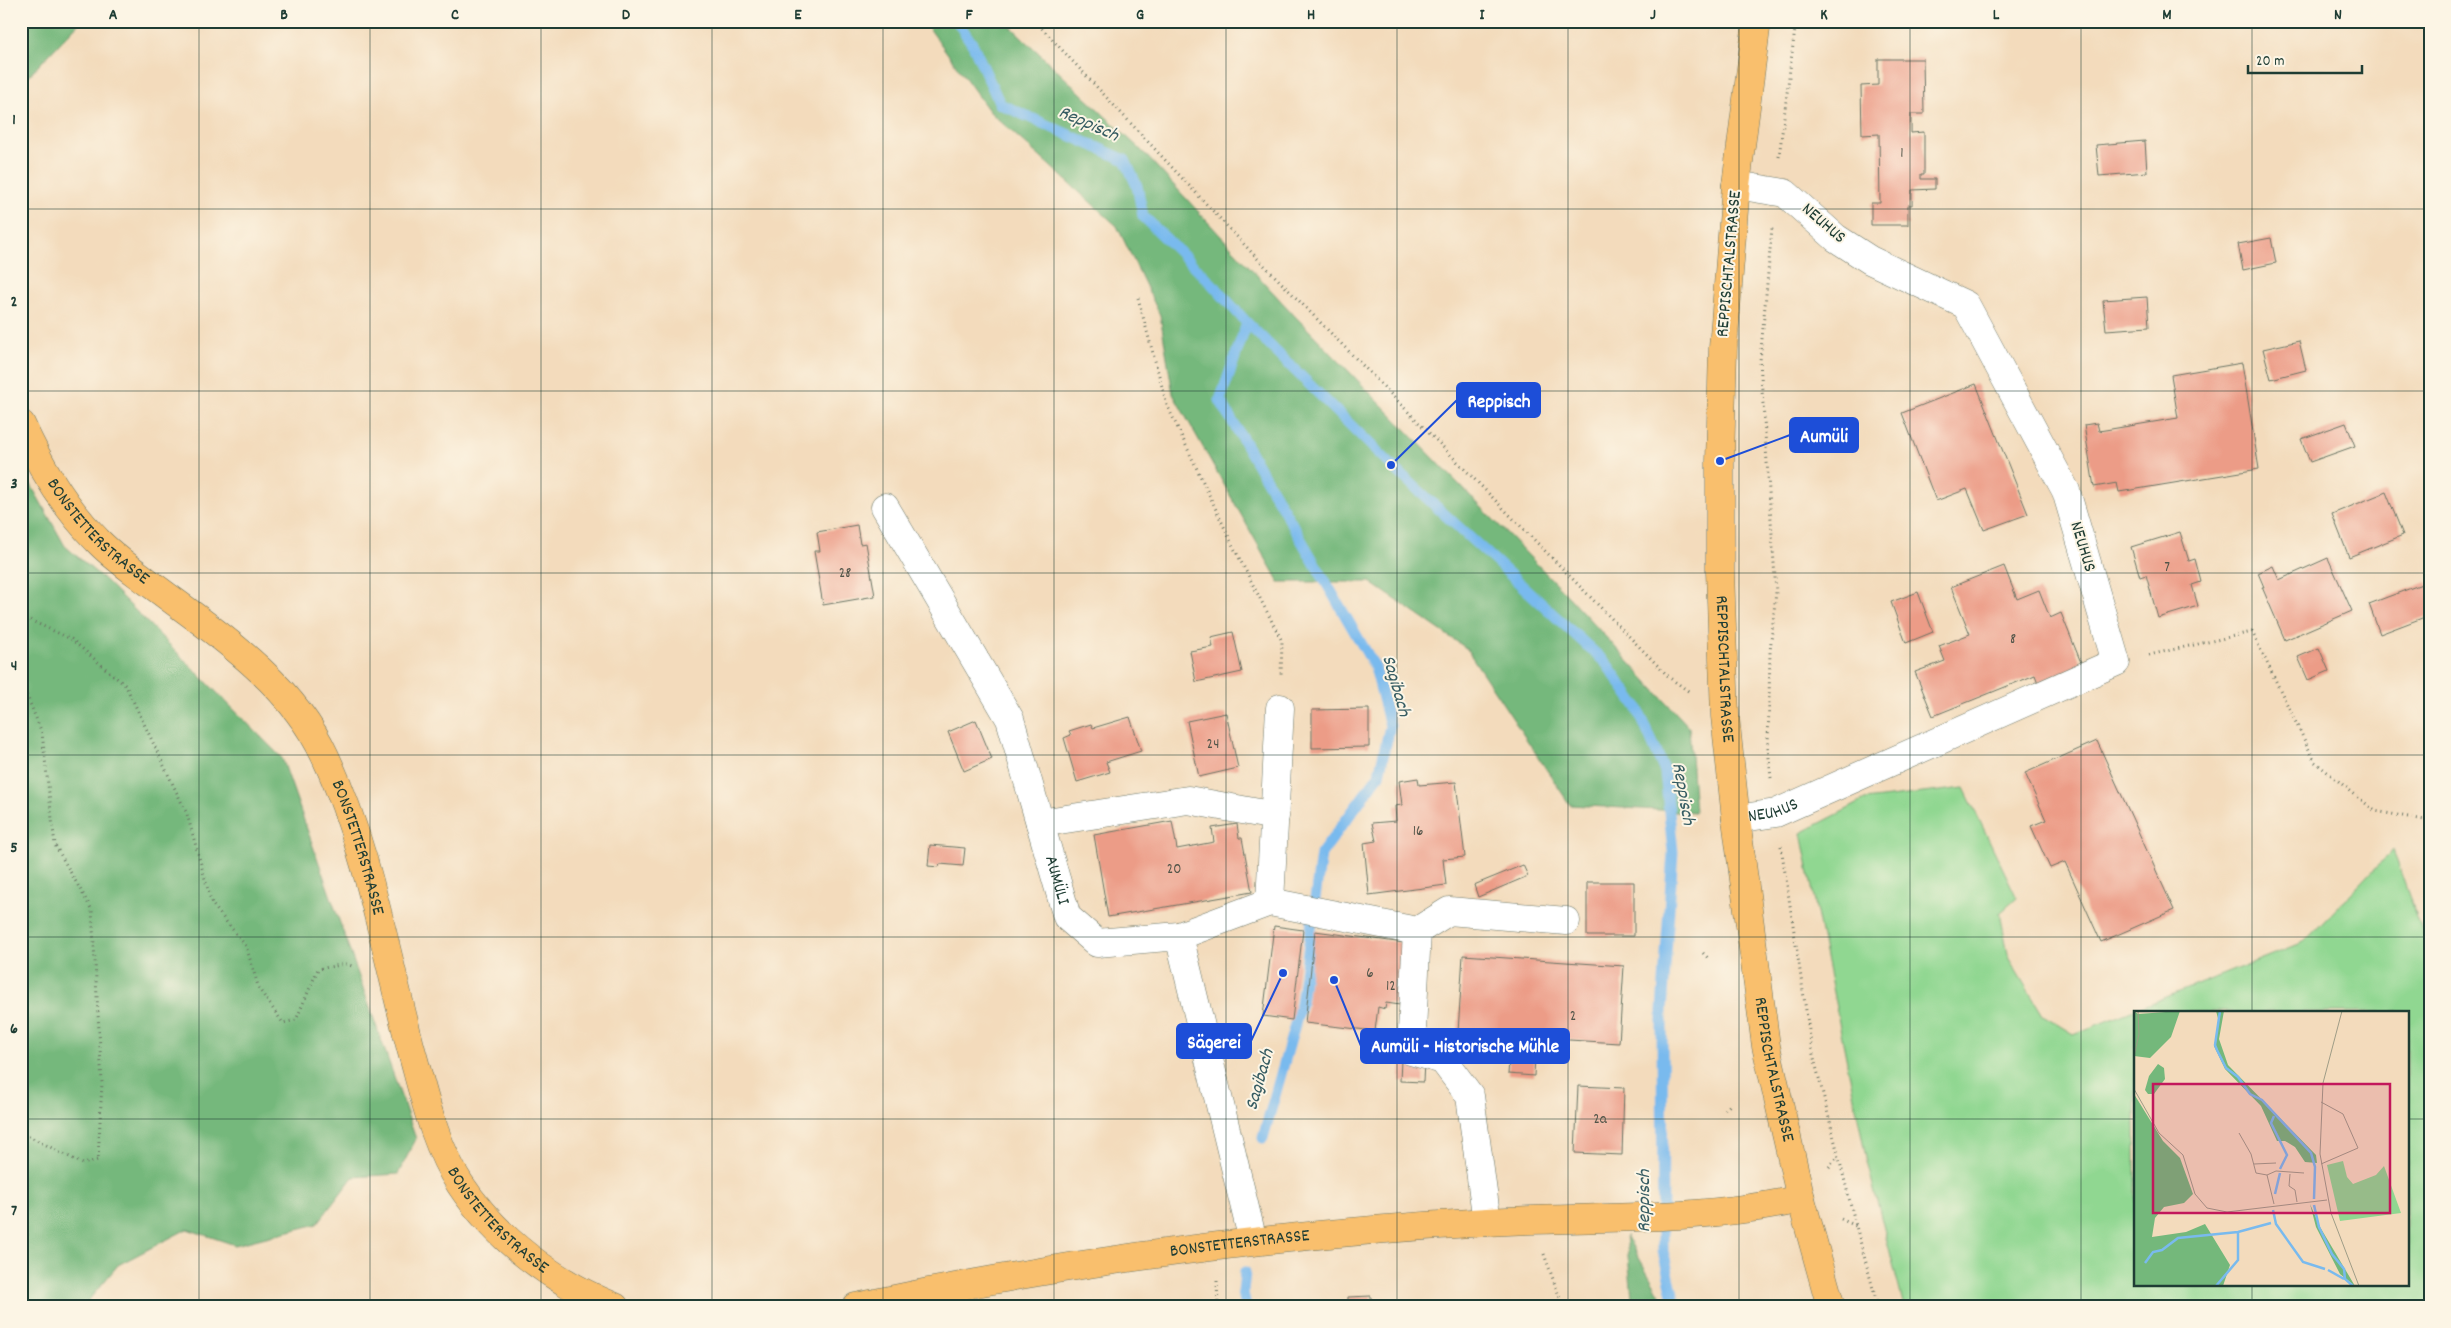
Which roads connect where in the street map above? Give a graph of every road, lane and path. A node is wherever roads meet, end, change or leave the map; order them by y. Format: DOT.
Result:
graph roads {
  1 [pos="1035,21"];
  2 [pos="1757,21"];
  3 [pos="1796,21"];
  4 [pos="1736,185"];
  5 [pos="1775,190"];
  6 [pos="1138,298"];
  7 [pos="21,424"];
  8 [pos="885,507"];
  9 [pos="21,616"];
  10 [pos="2116,662"];
  11 [pos="21,681"];
  12 [pos="1280,708"];
  13 [pos="1725,716"];
  14 [pos="1776,813"];
  15 [pos="1275,816"];
  16 [pos="1736,819"];
  17 [pos="2430,821"];
  18 [pos="1040,823"];
  19 [pos="1270,902"];
  20 [pos="1566,921"];
  21 [pos="1417,931"];
  22 [pos="1179,936"];
  23 [pos="1703,953"];
  24 [pos="1709,958"];
  25 [pos="392,977"];
  26 [pos="1731,1104"];
  27 [pos="1725,1110"];
  28 [pos="21,1132"];
  29 [pos="1801,1199"];
  30 [pos="1532,1220"];
  31 [pos="1487,1222"];
  32 [pos="1253,1241"];
  33 [pos="615,1307"];
  34 [pos="856,1307"];
  35 [pos="1563,1307"];
  36 [pos="1832,1307"];
  37 [pos="1878,1307"];
  1 -- 13 [label="path"];
  2 -- 4 [label="main road, REPPISCHTALSTRASSE"];
  3 -- 5 [label="path"];
  4 -- 5 [label="street, NEUHUS"];
  4 -- 13 [label="main road, REPPISCHTALSTRASSE"];
  5 -- 10 [label="street, NEUHUS"];
  5 -- 14 [label="path"];
  6 -- 12 [label="path"];
  7 -- 25 [label="main road, BONSTETTERSTRASSE"];
  8 -- 18 [label="street, AUMÜLI"];
  9 -- 25 [label="path"];
  10 -- 14 [label="street, NEUHUS"];
  10 -- 17 [label="path"];
  11 -- 28 [label="path"];
  12 -- 15 [label="street"];
  13 -- 16 [label="main road, REPPISCHTALSTRASSE"];
  14 -- 16 [label="street, NEUHUS"];
  14 -- 37 [label="path"];
  15 -- 18 [label="street"];
  15 -- 19 [label="street"];
  16 -- 29 [label="main road, REPPISCHTALSTRASSE"];
  18 -- 22 [label="street, AUMÜLI"];
  19 -- 21 [label="street"];
  19 -- 22 [label="street, AUMÜLI"];
  20 -- 21 [label="street"];
  21 -- 31 [label="street"];
  22 -- 32 [label="street"];
  23 -- 24 [label="path"];
  25 -- 33 [label="main road, BONSTETTERSTRASSE"];
  26 -- 27 [label="path"];
  29 -- 30 [label="main road, BONSTETTERSTRASSE"];
  29 -- 36 [label="main road, REPPISCHTALSTRASSE"];
  30 -- 31 [label="main road, BONSTETTERSTRASSE"];
  30 -- 35 [label="path"];
  31 -- 32 [label="main road, BONSTETTERSTRASSE"];
  32 -- 34 [label="main road, BONSTETTERSTRASSE"];
}
